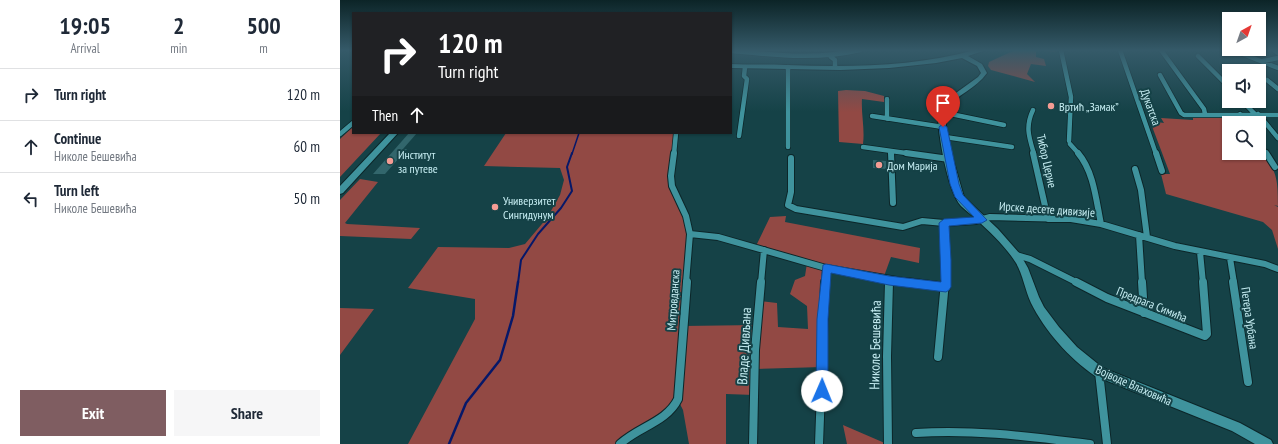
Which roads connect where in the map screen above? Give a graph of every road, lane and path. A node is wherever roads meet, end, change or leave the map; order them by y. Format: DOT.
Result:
graph roads {
  1 [pos="745,71"];
  2 [pos="788,71"];
  3 [pos="983,71"];
  4 [pos="1066,71"];
  5 [pos="1128,71"];
  6 [pos="1176,71"];
  7 [pos="1213,71"];
  8 [pos="1160,76"];
  9 [pos="1222,80"];
  10 [pos="1268,80"];
  11 [pos="1278,89"];
  12 [pos="887,99"];
  13 [pos="1250,108"];
  14 [pos="1033,110"];
  15 [pos="942,112"];
  16 [pos="1205,114"];
  17 [pos="1240,114"];
  18 [pos="1256,114"];
  19 [pos="1278,115"];
  20 [pos="872,116"];
  21 [pos="887,119"];
  22 [pos="352,124"];
  23 [pos="1004,125"];
  24 [pos="943,127"];
  25 [pos="340,134"];
  26 [pos="386,134"];
  27 [pos="393,134"];
  28 [pos="676,134"];
  29 [pos="739,136"];
  30 [pos="945,137"];
  31 [pos="1278,138"];
  32 [pos="788,147"];
  33 [pos="863,147"];
  34 [pos="1012,147"];
  35 [pos="891,151"];
  36 [pos="1266,154"];
  37 [pos="791,158"];
  38 [pos="949,159"];
  39 [pos="1275,167"];
  40 [pos="1135,169"];
  41 [pos="1162,171"];
  42 [pos="340,182"];
  43 [pos="340,191"];
  44 [pos="893,203"];
  45 [pos="1048,219"];
  46 [pos="982,220"];
  47 [pos="944,223"];
  48 [pos="1101,224"];
  49 [pos="690,234"];
  50 [pos="1140,235"];
  51 [pos="1147,237"];
  52 [pos="764,250"];
  53 [pos="1200,252"];
  54 [pos="1016,255"];
  55 [pos="1230,258"];
  56 [pos="826,268"];
  57 [pos="1278,269"];
  58 [pos="889,280"];
  59 [pos="946,287"];
  60 [pos="1144,313"];
  61 [pos="938,357"];
  62 [pos="1099,372"];
  63 [pos="1248,382"];
  64 [pos="916,433"];
  65 [pos="620,444"];
  66 [pos="753,444"];
  67 [pos="819,444"];
  68 [pos="888,444"];
  69 [pos="1090,444"];
  70 [pos="1106,444"];
  71 [pos="1267,444"];
  1 -- 29 [label="street"];
  2 -- 32 [label="street"];
  3 -- 15 [label="street"];
  4 -- 48 [label="street"];
  5 -- 41 [label="street, Дукатска"];
  6 -- 16 [label="street"];
  7 -- 9 [label="street"];
  8 -- 16 [label="street"];
  10 -- 11 [label="street"];
  12 -- 21 [label="street"];
  13 -- 18 [label="street"];
  14 -- 45 [label="street, Тибор Церне"];
  15 -- 23 [label="street"];
  15 -- 24 [label="street, Војводе Влаховића"];
  16 -- 17 [label="street"];
  17 -- 18 [label="street"];
  18 -- 19 [label="street"];
  18 -- 31 [label="street"];
  20 -- 21 [label="street"];
  21 -- 24 [label="street"];
  22 -- 25 [label="street"];
  24 -- 30 [label="street, Војводе Влаховића"];
  26 -- 42 [label="street"];
  27 -- 43 [label="street"];
  28 -- 49 [label="street, Митровданска"];
  30 -- 34 [label="street"];
  30 -- 38 [label="street, Војводе Влаховића"];
  33 -- 35 [label="street"];
  35 -- 38 [label="street"];
  35 -- 44 [label="street"];
  36 -- 39 [label="street"];
  37 -- 47 [label="street, Ирске десете дивизије"];
  38 -- 46 [label="street, Војводе Влаховића"];
  40 -- 51 [label="street"];
  45 -- 46 [label="street, Ирске десете дивизије"];
  45 -- 48 [label="street, Ирске десете дивизије"];
  46 -- 47 [label="street, Ирске десете дивизије"];
  46 -- 54 [label="street, Војводе Влаховића"];
  47 -- 59 [label="street"];
  48 -- 50 [label="street, Ирске десете дивизије"];
  49 -- 52 [label="street"];
  49 -- 65 [label="street, Митровданска"];
  50 -- 51 [label="street, Ирске десете дивизије"];
  50 -- 60 [label="street"];
  51 -- 53 [label="street, Ирске десете дивизије"];
  52 -- 56 [label="street"];
  52 -- 66 [label="street, Владе Дивљана"];
  53 -- 55 [label="street, Ирске десете дивизије"];
  53 -- 60 [label="street, Предрага Симића"];
  54 -- 60 [label="street, Предрага Симића"];
  54 -- 62 [label="street, Војводе Влаховића"];
  55 -- 57 [label="street, Ирске десете дивизије"];
  55 -- 63 [label="street, Петера Урбана"];
  56 -- 58 [label="street"];
  56 -- 67 [label="street"];
  58 -- 59 [label="street"];
  58 -- 68 [label="street, Николе Бешевића"];
  59 -- 61 [label="street"];
  62 -- 70 [label="street"];
  62 -- 71 [label="street, Војводе Влаховића"];
  64 -- 69 [label="street"];
}
